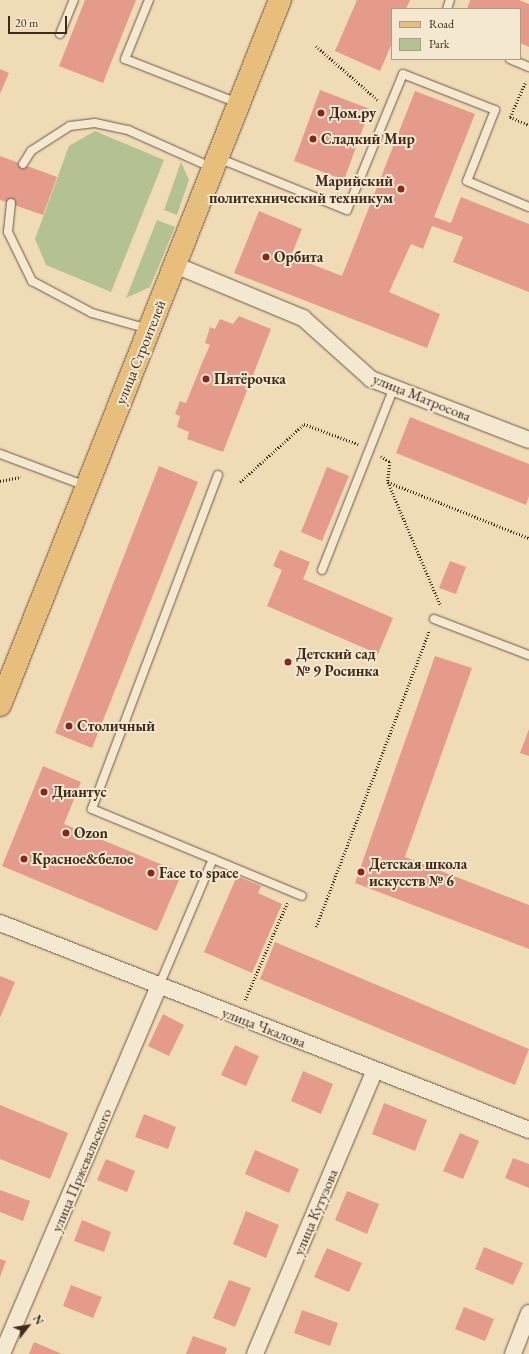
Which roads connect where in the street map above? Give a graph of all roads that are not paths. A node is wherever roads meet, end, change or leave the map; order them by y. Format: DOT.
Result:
graph roads {
  1 [pos="74,0"];
  2 [pos="149,0"];
  3 [pos="280,0"];
  4 [pos="60,34"];
  5 [pos="512,60"];
  6 [pos="529,67"];
  7 [pos="239,103"];
  8 [pos="215,163"];
  9 [pos="23,164"];
  10 [pos="11,204"];
  11 [pos="529,206"];
  12 [pos="175,265"];
  13 [pos="149,330"];
  14 [pos="394,387"];
  15 [pos="529,440"];
  16 [pos="0,454"];
  17 [pos="218,474"];
  18 [pos="87,487"];
  19 [pos="322,570"];
  20 [pos="434,619"];
  21 [pos="529,655"];
  22 [pos="0,705"];
  23 [pos="213,859"];
  24 [pos="302,896"];
  25 [pos="0,923"];
  26 [pos="159,986"];
  27 [pos="375,1070"];
  28 [pos="529,1130"];
  29 [pos="529,1313"];
  30 [pos="2,1354"];
  31 [pos="255,1354"];
  32 [pos="513,1354"];
  1 -- 4 [label="lane"];
  2 -- 7 [label="lane"];
  3 -- 7 [label="main road, улица Строителей"];
  5 -- 6 [label="lane"];
  7 -- 8 [label="main road, улица Строителей"];
  8 -- 9 [label="lane"];
  8 -- 11 [label="lane"];
  8 -- 12 [label="main road, улица Строителей"];
  10 -- 13 [label="lane"];
  12 -- 13 [label="main road, улица Строителей"];
  12 -- 14 [label="street, улица Матросова"];
  13 -- 18 [label="main road, улица Строителей"];
  14 -- 15 [label="street, улица Матросова"];
  14 -- 19 [label="lane"];
  16 -- 18 [label="lane"];
  17 -- 23 [label="lane"];
  18 -- 22 [label="main road, улица Строителей"];
  20 -- 21 [label="lane"];
  23 -- 24 [label="lane"];
  23 -- 26 [label="lane"];
  25 -- 26 [label="street, улица Чкалова"];
  26 -- 27 [label="street, улица Чкалова"];
  26 -- 30 [label="street, улица Пржевальского"];
  27 -- 28 [label="street, улица Чкалова"];
  27 -- 31 [label="street, улица Кутузова"];
  29 -- 32 [label="street"];
}
